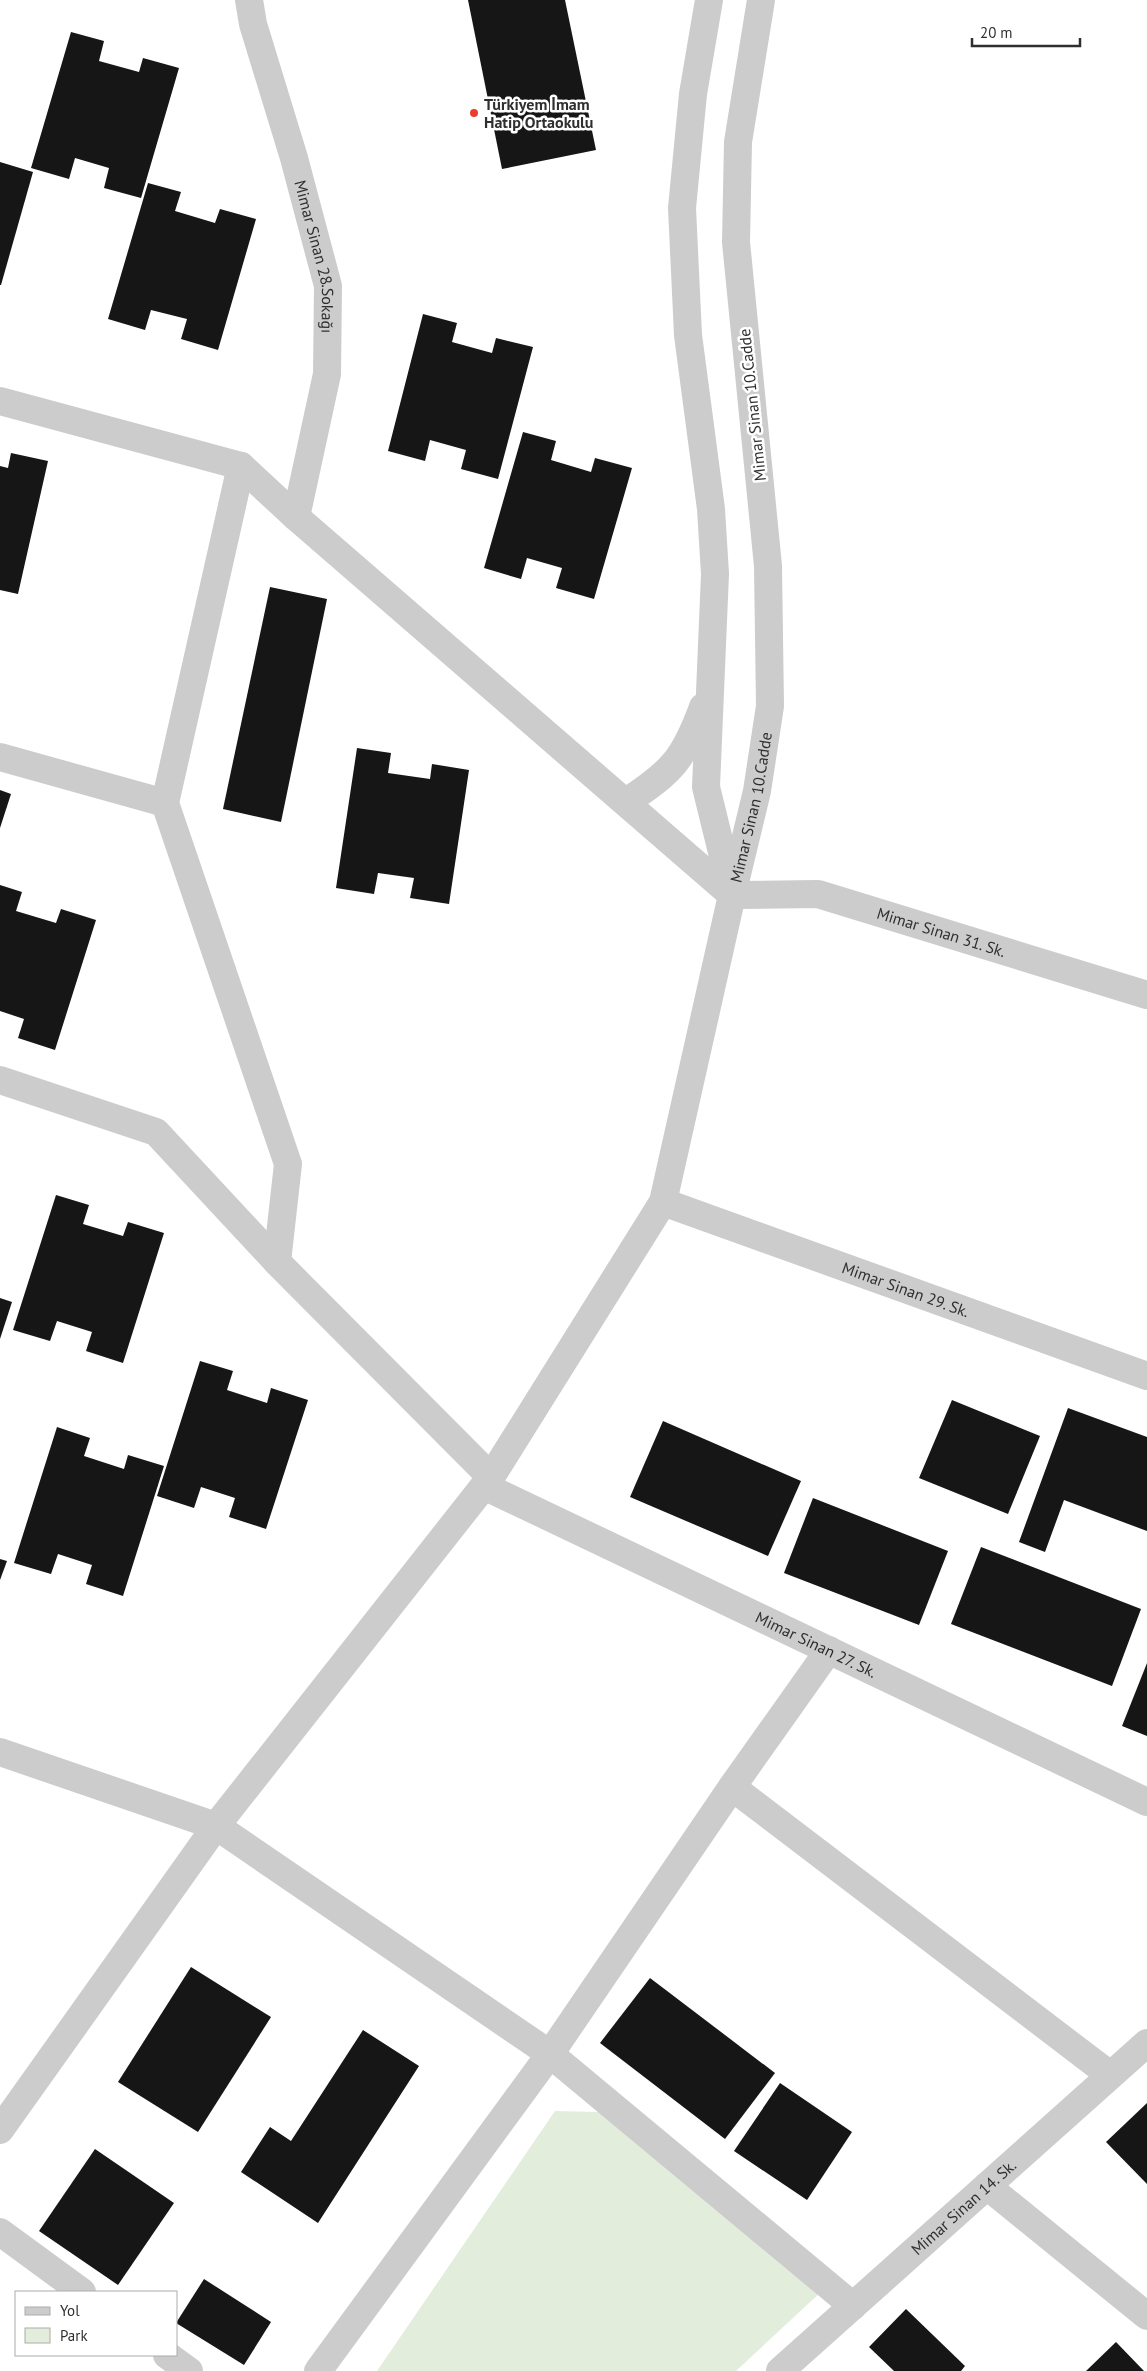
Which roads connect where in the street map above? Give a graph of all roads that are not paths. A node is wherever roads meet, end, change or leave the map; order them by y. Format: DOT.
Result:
graph roads {
  1 [pos="249,0"];
  2 [pos="709,0"];
  3 [pos="761,0"];
  4 [pos="0,401"];
  5 [pos="241,466"];
  6 [pos="296,518"];
  7 [pos="712,685"];
  8 [pos="0,757"];
  9 [pos="164,802"];
  10 [pos="626,802"];
  11 [pos="732,895"];
  12 [pos="1147,995"];
  13 [pos="0,1080"];
  14 [pos="663,1202"];
  15 [pos="276,1262"];
  16 [pos="1147,1376"];
  17 [pos="488,1482"];
  18 [pos="829,1650"];
  19 [pos="0,1752"];
  20 [pos="732,1787"];
  21 [pos="1147,1802"];
  22 [pos="216,1826"];
  23 [pos="1147,2043"];
  24 [pos="550,2054"];
  25 [pos="1110,2075"];
  26 [pos="0,2130"];
  27 [pos="987,2186"];
  28 [pos="0,2232"];
  29 [pos="81,2291"];
  30 [pos="853,2306"];
  31 [pos="1147,2316"];
  32 [pos="168,2356"];
  33 [pos="190,2371"];
  34 [pos="318,2371"];
  35 [pos="780,2371"];
  1 -- 6 [label="street, Mimar Sinan 28.Sokağı"];
  2 -- 7 [label="street, Mimar Sinan 10.Cadde"];
  3 -- 11 [label="street, Mimar Sinan 10.Cadde"];
  4 -- 5 [label="street"];
  5 -- 6 [label="street"];
  5 -- 9 [label="street"];
  6 -- 10 [label="street"];
  7 -- 10 [label="street"];
  7 -- 11 [label="street, Mimar Sinan 10.Cadde"];
  8 -- 9 [label="street"];
  9 -- 15 [label="street"];
  10 -- 11 [label="street"];
  11 -- 12 [label="street, Mimar Sinan 31. Sk."];
  11 -- 14 [label="street"];
  13 -- 15 [label="street, Mimar Sinan 27. Sk."];
  14 -- 16 [label="street, Mimar Sinan 29. Sk."];
  14 -- 17 [label="street"];
  15 -- 17 [label="street, Mimar Sinan 27. Sk."];
  17 -- 18 [label="street, Mimar Sinan 27. Sk."];
  17 -- 22 [label="street"];
  18 -- 20 [label="street"];
  18 -- 21 [label="street, Mimar Sinan 27. Sk."];
  19 -- 22 [label="street"];
  20 -- 24 [label="street"];
  20 -- 25 [label="street"];
  22 -- 24 [label="street"];
  22 -- 26 [label="street"];
  23 -- 25 [label="street, Mimar Sinan 14. Sk."];
  24 -- 30 [label="street"];
  24 -- 34 [label="street"];
  25 -- 27 [label="street, Mimar Sinan 14. Sk."];
  27 -- 30 [label="street, Mimar Sinan 14. Sk."];
  27 -- 31 [label="street"];
  28 -- 29 [label="street"];
  30 -- 35 [label="street, Mimar Sinan 14. Sk."];
  32 -- 33 [label="street"];
}
